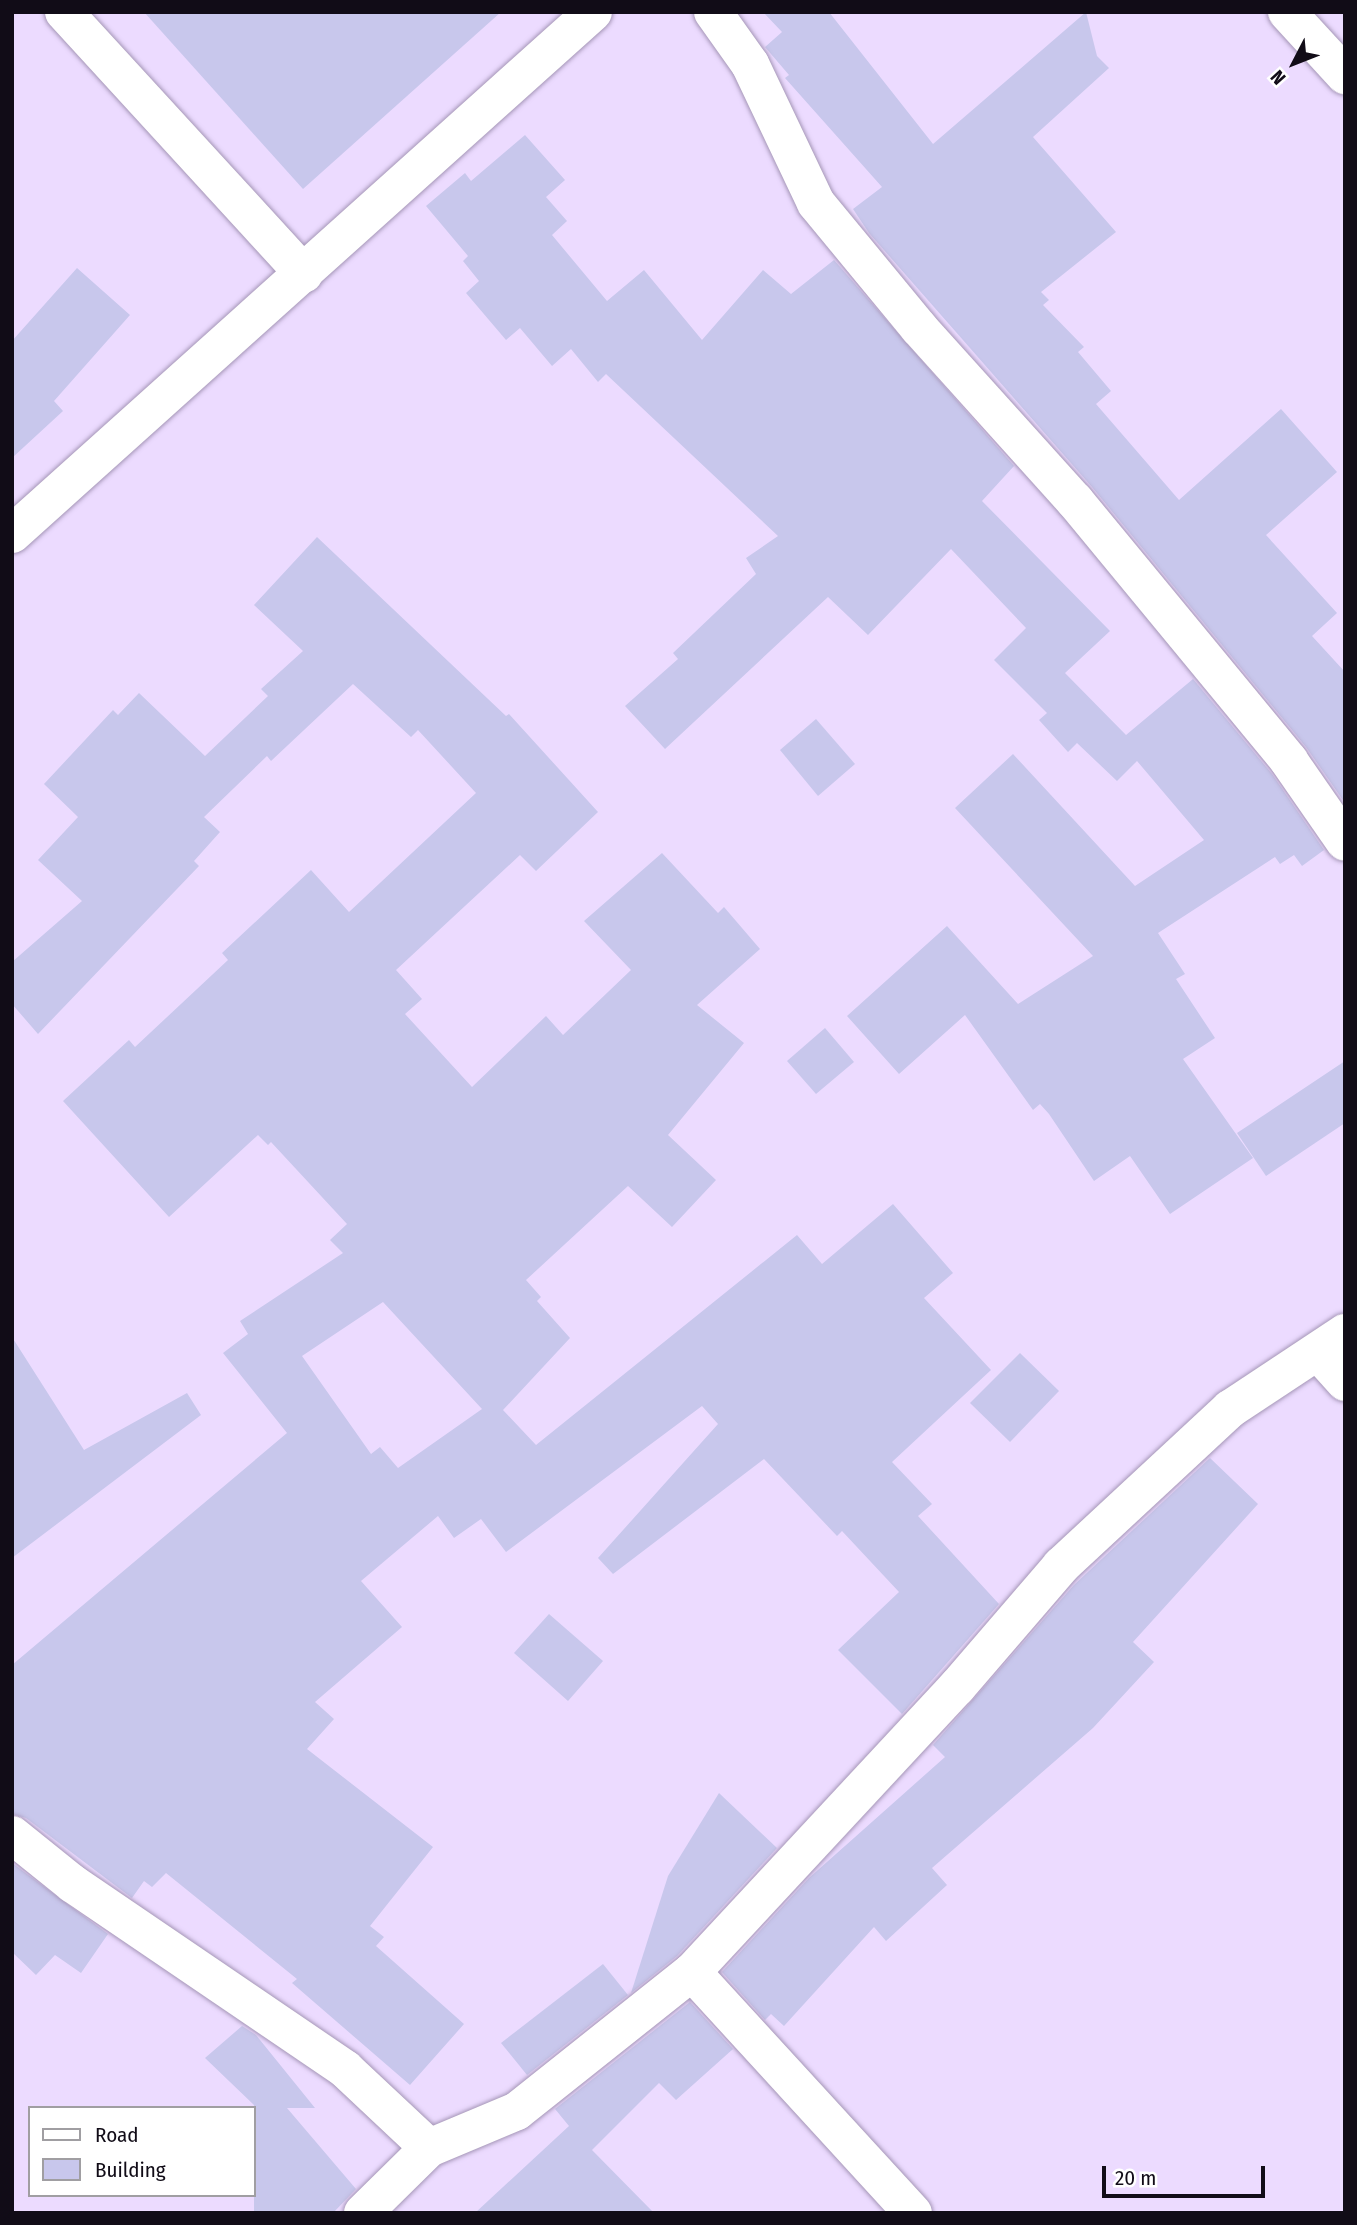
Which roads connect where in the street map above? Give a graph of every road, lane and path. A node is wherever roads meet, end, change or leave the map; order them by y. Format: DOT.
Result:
graph roads {
  1 [pos="64,12"];
  2 [pos="593,12"];
  3 [pos="713,12"];
  4 [pos="1287,12"];
  5 [pos="1345,75"];
  6 [pos="304,274"];
  7 [pos="12,534"];
  8 [pos="1345,842"];
  9 [pos="1332,1343"];
  10 [pos="1345,1382"];
  11 [pos="12,1835"];
  12 [pos="692,1972"];
  13 [pos="429,2148"];
  14 [pos="363,2213"];
  15 [pos="913,2213"];
  1 -- 6 [label="street"];
  2 -- 6 [label="street"];
  3 -- 8 [label="street"];
  4 -- 5 [label="street"];
  6 -- 7 [label="street"];
  9 -- 10 [label="street"];
  9 -- 12 [label="street"];
  11 -- 13 [label="street"];
  12 -- 13 [label="street"];
  12 -- 15 [label="street"];
  13 -- 14 [label="street"];
}
